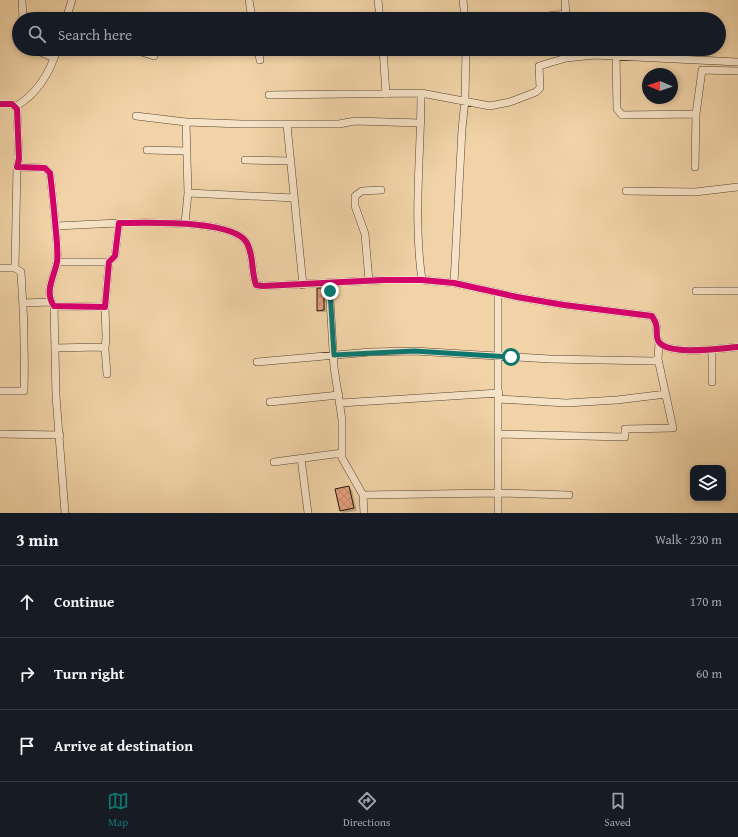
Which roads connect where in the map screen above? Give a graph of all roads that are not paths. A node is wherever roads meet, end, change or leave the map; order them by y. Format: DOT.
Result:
graph roads {
  1 [pos="22,0"];
  2 [pos="72,0"];
  3 [pos="249,0"];
  4 [pos="378,0"];
  5 [pos="464,0"];
  6 [pos="565,0"];
  7 [pos="23,12"];
  8 [pos="68,12"];
  9 [pos="251,12"];
  10 [pos="379,12"];
  11 [pos="465,12"];
  12 [pos="566,12"];
  13 [pos="50,56"];
  14 [pos="259,56"];
  15 [pos="383,56"];
  16 [pos="466,56"];
  17 [pos="585,56"];
  18 [pos="616,56"];
  19 [pos="54,58"];
  20 [pos="566,58"];
  21 [pos="260,60"];
  22 [pos="738,62"];
  23 [pos="738,71"];
  24 [pos="421,93"];
  25 [pos="386,94"];
  26 [pos="269,95"];
  27 [pos="465,100"];
  28 [pos="0,104"];
  29 [pos="15,107"];
  30 [pos="696,114"];
  31 [pos="136,116"];
  32 [pos="186,122"];
  33 [pos="421,123"];
  34 [pos="287,125"];
  35 [pos="147,150"];
  36 [pos="186,151"];
  37 [pos="245,160"];
  38 [pos="291,161"];
  39 [pos="17,167"];
  40 [pos="695,167"];
  41 [pos="738,188"];
  42 [pos="381,190"];
  43 [pos="626,191"];
  44 [pos="188,193"];
  45 [pos="294,198"];
  46 [pos="120,223"];
  47 [pos="185,223"];
  48 [pos="56,226"];
  49 [pos="57,262"];
  50 [pos="109,262"];
  51 [pos="0,268"];
  52 [pos="15,268"];
  53 [pos="369,280"];
  54 [pos="422,280"];
  55 [pos="329,282"];
  56 [pos="454,283"];
  57 [pos="303,285"];
  58 [pos="696,291"];
  59 [pos="738,291"];
  60 [pos="498,293"];
  61 [pos="23,303"];
  62 [pos="52,304"];
  63 [pos="105,307"];
  64 [pos="659,342"];
  65 [pos="738,347"];
  66 [pos="55,348"];
  67 [pos="104,349"];
  68 [pos="712,349"];
  69 [pos="334,355"];
  70 [pos="498,356"];
  71 [pos="658,359"];
  72 [pos="256,362"];
  73 [pos="107,374"];
  74 [pos="712,382"];
  75 [pos="0,391"];
  76 [pos="666,394"];
  77 [pos="339,395"];
  78 [pos="499,396"];
  79 [pos="270,402"];
  80 [pos="340,403"];
  81 [pos="0,434"];
  82 [pos="499,434"];
  83 [pos="60,435"];
  84 [pos="342,453"];
  85 [pos="301,458"];
  86 [pos="274,462"];
  87 [pos="499,493"];
  88 [pos="363,495"];
  89 [pos="569,495"];
  90 [pos="65,513"];
  91 [pos="308,513"];
  92 [pos="364,513"];
  93 [pos="498,513"];
  1 -- 7 [label="street"];
  2 -- 8 [label="street"];
  3 -- 9 [label="street"];
  4 -- 10 [label="street"];
  5 -- 11 [label="street"];
  6 -- 12 [label="street"];
  13 -- 19 [label="street"];
  14 -- 21 [label="street"];
  15 -- 25 [label="street"];
  16 -- 27 [label="street"];
  17 -- 20 [label="street"];
  18 -- 22 [label="street"];
  18 -- 30 [label="street"];
  19 -- 29 [label="street"];
  20 -- 27 [label="street"];
  23 -- 30 [label="street"];
  24 -- 25 [label="street"];
  24 -- 27 [label="street"];
  24 -- 33 [label="street"];
  25 -- 26 [label="street"];
  27 -- 56 [label="street"];
  28 -- 29 [label="street"];
  29 -- 39 [label="street"];
  30 -- 40 [label="street"];
  31 -- 32 [label="street"];
  32 -- 34 [label="street"];
  32 -- 36 [label="street"];
  33 -- 34 [label="street"];
  33 -- 54 [label="street"];
  34 -- 38 [label="street"];
  35 -- 36 [label="street"];
  36 -- 44 [label="street"];
  37 -- 38 [label="street"];
  38 -- 45 [label="street"];
  39 -- 48 [label="street"];
  39 -- 52 [label="street"];
  41 -- 43 [label="street"];
  42 -- 53 [label="street"];
  44 -- 45 [label="street"];
  44 -- 47 [label="street"];
  45 -- 57 [label="street"];
  46 -- 47 [label="street"];
  46 -- 48 [label="street"];
  46 -- 50 [label="street"];
  47 -- 57 [label="street"];
  48 -- 49 [label="street"];
  49 -- 50 [label="street"];
  49 -- 62 [label="street"];
  50 -- 63 [label="street"];
  51 -- 52 [label="street"];
  52 -- 61 [label="street"];
  53 -- 54 [label="street"];
  53 -- 55 [label="street"];
  54 -- 56 [label="street"];
  55 -- 57 [label="street"];
  55 -- 69 [label="street"];
  56 -- 60 [label="street"];
  58 -- 59 [label="street"];
  60 -- 64 [label="street"];
  60 -- 70 [label="street"];
  61 -- 62 [label="street"];
  61 -- 75 [label="street"];
  62 -- 63 [label="street"];
  62 -- 66 [label="street"];
  63 -- 67 [label="street"];
  64 -- 68 [label="street"];
  64 -- 71 [label="street"];
  65 -- 68 [label="street"];
  66 -- 67 [label="street"];
  66 -- 83 [label="street"];
  67 -- 73 [label="street"];
  68 -- 74 [label="street"];
  69 -- 70 [label="street"];
  69 -- 72 [label="street"];
  69 -- 77 [label="street"];
  70 -- 71 [label="street"];
  70 -- 78 [label="street"];
  71 -- 76 [label="street"];
  76 -- 78 [label="street"];
  76 -- 82 [label="street"];
  77 -- 79 [label="street"];
  77 -- 80 [label="street"];
  78 -- 80 [label="street"];
  78 -- 82 [label="street"];
  80 -- 84 [label="street"];
  81 -- 83 [label="street"];
  82 -- 87 [label="street"];
  83 -- 90 [label="street"];
  84 -- 85 [label="street"];
  84 -- 88 [label="street"];
  85 -- 86 [label="street"];
  85 -- 91 [label="street"];
  87 -- 88 [label="street"];
  87 -- 89 [label="street"];
  87 -- 93 [label="street"];
  88 -- 92 [label="street"];
}
